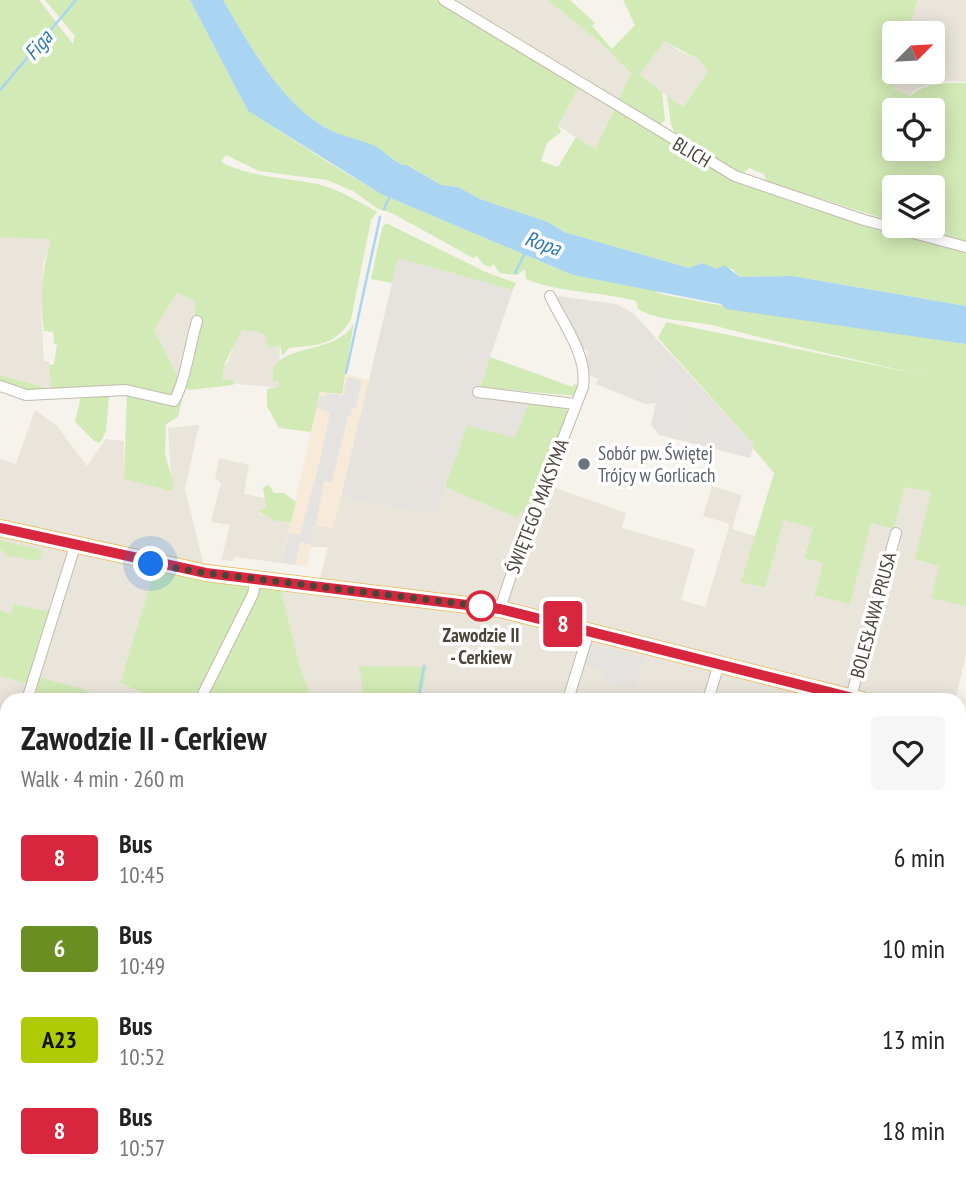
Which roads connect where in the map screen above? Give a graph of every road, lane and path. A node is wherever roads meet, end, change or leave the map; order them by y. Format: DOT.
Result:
graph roads {
  1 [pos="444,0"];
  2 [pos="966,247"];
  3 [pos="550,296"];
  4 [pos="197,321"];
  5 [pos="0,386"];
  6 [pos="478,392"];
  7 [pos="575,404"];
  8 [pos="0,528"];
  9 [pos="896,533"];
  10 [pos="75,546"];
  11 [pos="256,579"];
  12 [pos="500,609"];
  13 [pos="589,631"];
  14 [pos="719,664"];
  15 [pos="29,693"];
  16 [pos="204,693"];
  17 [pos="570,693"];
  18 [pos="710,693"];
  19 [pos="817,693"];
  20 [pos="857,693"];
  1 -- 2 [label="street, BLICH"];
  3 -- 7 [label="street, ŚWIĘTEGO MAKSYMA"];
  4 -- 5 [label="street"];
  6 -- 7 [label="street"];
  7 -- 12 [label="street, ŚWIĘTEGO MAKSYMA"];
  8 -- 10 [label="main road"];
  9 -- 20 [label="street, BOLESŁAWA PRUSA"];
  10 -- 11 [label="main road"];
  10 -- 15 [label="street"];
  11 -- 12 [label="main road"];
  11 -- 16 [label="street"];
  12 -- 13 [label="main road"];
  13 -- 14 [label="main road"];
  13 -- 17 [label="street"];
  14 -- 18 [label="street"];
  14 -- 19 [label="main road"];
}
